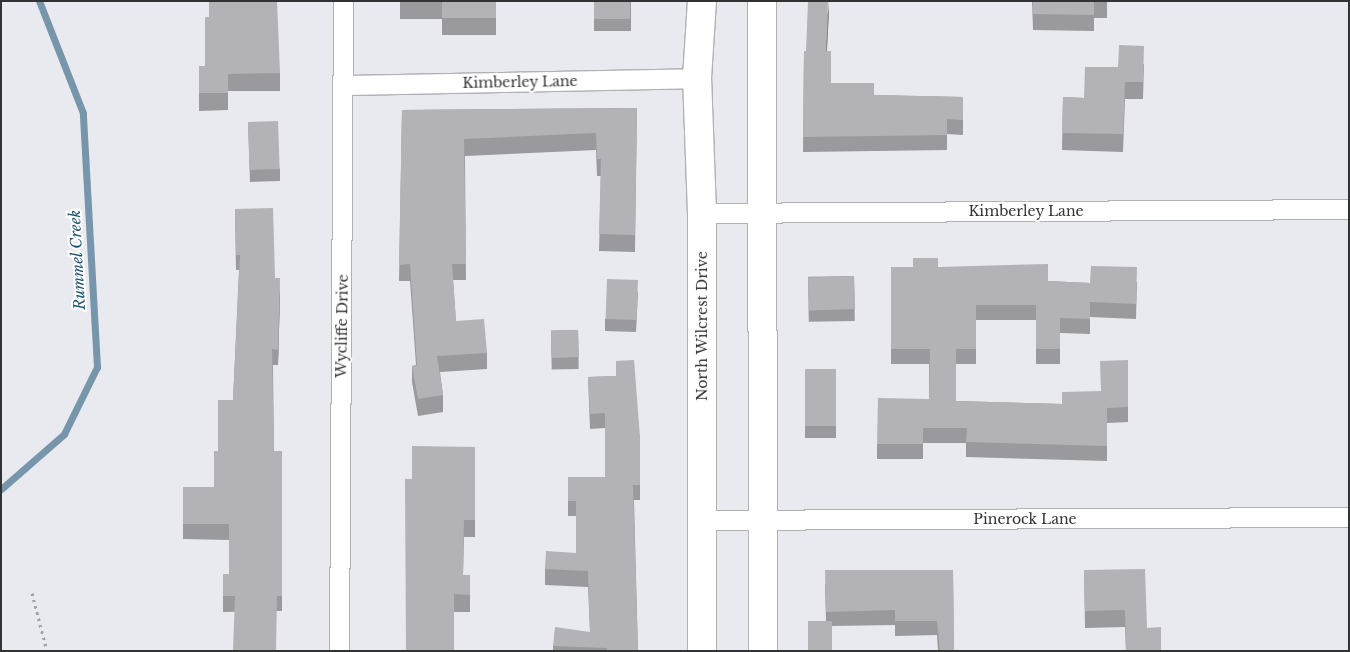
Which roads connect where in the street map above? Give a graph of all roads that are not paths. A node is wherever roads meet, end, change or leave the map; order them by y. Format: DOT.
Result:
graph roads {
  1 [pos="343,1"];
  2 [pos="702,1"];
  3 [pos="762,1"];
  4 [pos="696,78"];
  5 [pos="344,85"];
  6 [pos="1349,209"];
  7 [pos="702,213"];
  8 [pos="762,213"];
  9 [pos="1349,517"];
  10 [pos="701,520"];
  11 [pos="762,520"];
  12 [pos="339,651"];
  13 [pos="702,651"];
  14 [pos="763,651"];
  1 -- 5 [label="street, Wycliffe Drive"];
  2 -- 4 [label="main road, North Wilcrest Drive"];
  3 -- 8 [label="main road"];
  4 -- 5 [label="street, Kimberley Lane"];
  4 -- 7 [label="main road, North Wilcrest Drive"];
  5 -- 12 [label="street, Wycliffe Drive"];
  6 -- 8 [label="street, Kimberley Lane"];
  7 -- 8 [label="street, Kimberley Lane"];
  7 -- 10 [label="main road, North Wilcrest Drive"];
  8 -- 11 [label="main road"];
  9 -- 11 [label="street, Pinerock Lane"];
  10 -- 11 [label="street, Pinerock Lane"];
  10 -- 13 [label="main road, North Wilcrest Drive"];
  11 -- 14 [label="main road"];
}
